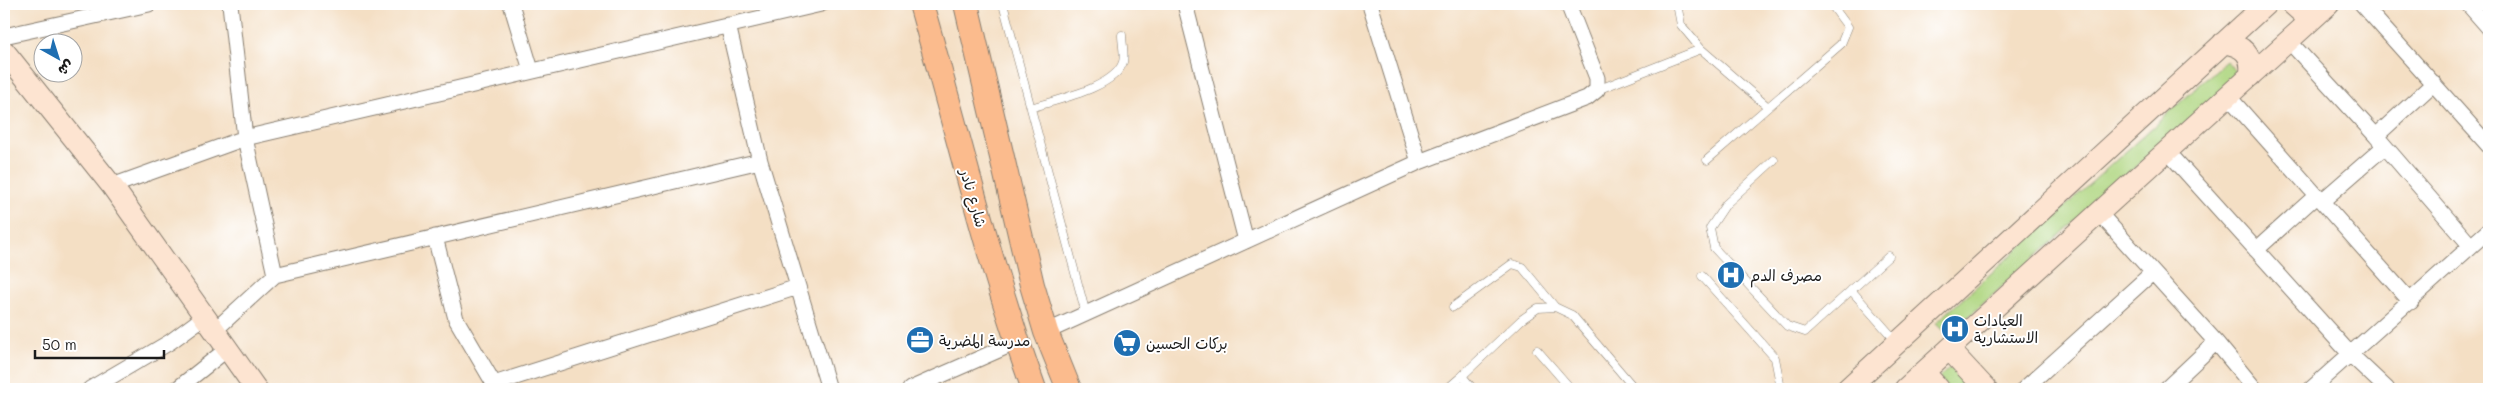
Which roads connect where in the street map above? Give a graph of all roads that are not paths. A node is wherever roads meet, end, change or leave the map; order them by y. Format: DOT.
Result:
graph roads {
  1 [pos="150,4"];
  2 [pos="230,4"];
  3 [pos="511,4"];
  4 [pos="821,4"];
  5 [pos="921,4"];
  6 [pos="966,4"];
  7 [pos="1003,4"];
  8 [pos="1185,4"];
  9 [pos="1370,4"];
  10 [pos="1568,4"];
  11 [pos="1677,4"];
  12 [pos="1831,4"];
  13 [pos="2266,4"];
  14 [pos="2292,4"];
  15 [pos="2362,4"];
  16 [pos="2468,4"];
  17 [pos="2322,10"];
  18 [pos="728,25"];
  19 [pos="2489,28"];
  20 [pos="1122,35"];
  21 [pos="4,36"];
  22 [pos="2288,40"];
  23 [pos="2223,43"];
  24 [pos="1701,49"];
  25 [pos="4,51"];
  26 [pos="531,70"];
  27 [pos="2250,76"];
  28 [pos="2434,83"];
  29 [pos="1596,90"];
  30 [pos="2228,96"];
  31 [pos="989,105"];
  32 [pos="1768,107"];
  33 [pos="1031,108"];
  34 [pos="953,115"];
  35 [pos="244,138"];
  36 [pos="2380,142"];
  37 [pos="2489,146"];
  38 [pos="2168,152"];
  39 [pos="1707,160"];
  40 [pos="1774,160"];
  41 [pos="760,161"];
  42 [pos="1419,162"];
  43 [pos="1004,171"];
  44 [pos="968,178"];
  45 [pos="112,186"];
  46 [pos="2319,198"];
  47 [pos="2100,214"];
  48 [pos="2489,230"];
  49 [pos="435,237"];
  50 [pos="1246,241"];
  51 [pos="2471,246"];
  52 [pos="2256,250"];
  53 [pos="1890,256"];
  54 [pos="2152,273"];
  55 [pos="275,276"];
  56 [pos="1702,276"];
  57 [pos="798,287"];
  58 [pos="1851,290"];
  59 [pos="2411,302"];
  60 [pos="1452,307"];
  61 [pos="1555,307"];
  62 [pos="1086,314"];
  63 [pos="209,324"];
  64 [pos="1046,332"];
  65 [pos="1017,342"];
  66 [pos="1898,342"];
  67 [pos="2216,342"];
  68 [pos="1949,349"];
  69 [pos="226,350"];
  70 [pos="1538,350"];
  71 [pos="2351,355"];
  72 [pos="1924,372"];
  73 [pos="1462,376"];
  74 [pos="496,386"];
  75 [pos="90,389"];
  76 [pos="177,389"];
  77 [pos="256,389"];
  78 [pos="829,389"];
  79 [pos="910,389"];
  80 [pos="1034,389"];
  81 [pos="1069,389"];
  82 [pos="1447,389"];
  83 [pos="1473,389"];
  84 [pos="1571,389"];
  85 [pos="1635,389"];
  86 [pos="1781,389"];
  87 [pos="1847,389"];
  88 [pos="1905,389"];
  89 [pos="1940,389"];
  90 [pos="1986,389"];
  91 [pos="2024,389"];
  92 [pos="2166,389"];
  93 [pos="2255,389"];
  94 [pos="2311,389"];
  95 [pos="2387,389"];
  1 -- 21 [label="street"];
  2 -- 35 [label="street"];
  3 -- 26 [label="street"];
  4 -- 18 [label="street"];
  5 -- 34 [label="main road, شارع نادر"];
  6 -- 31 [label="main road"];
  7 -- 33 [label="lane"];
  8 -- 50 [label="street"];
  9 -- 42 [label="street"];
  10 -- 29 [label="street"];
  11 -- 24 [label="lane"];
  12 -- 32 [label="lane"];
  13 -- 23 [label="main road"];
  14 -- 17 [label="main road"];
  15 -- 28 [label="street"];
  16 -- 19 [label="street"];
  17 -- 22 [label="main road"];
  18 -- 26 [label="street"];
  18 -- 41 [label="street"];
  20 -- 33 [label="lane"];
  22 -- 27 [label="main road"];
  22 -- 36 [label="street"];
  23 -- 27 [label="main road"];
  23 -- 66 [label="main road"];
  24 -- 29 [label="lane"];
  24 -- 32 [label="lane"];
  25 -- 45 [label="main road"];
  26 -- 35 [label="street"];
  27 -- 30 [label="main road"];
  28 -- 36 [label="street"];
  28 -- 37 [label="street"];
  29 -- 42 [label="street"];
  30 -- 38 [label="main road"];
  30 -- 46 [label="street"];
  31 -- 34 [label="main road"];
  31 -- 43 [label="main road"];
  32 -- 39 [label="lane"];
  33 -- 62 [label="lane"];
  34 -- 44 [label="main road, شارع نادر"];
  35 -- 45 [label="street"];
  35 -- 55 [label="street"];
  36 -- 46 [label="street"];
  36 -- 51 [label="street"];
  38 -- 47 [label="main road"];
  38 -- 52 [label="street"];
  40 -- 58 [label="lane"];
  41 -- 49 [label="street"];
  41 -- 57 [label="street"];
  42 -- 50 [label="street"];
  43 -- 44 [label="main road"];
  43 -- 64 [label="main road"];
  44 -- 65 [label="main road, شارع نادر"];
  45 -- 63 [label="main road"];
  46 -- 52 [label="street"];
  46 -- 59 [label="street"];
  47 -- 54 [label="street"];
  47 -- 68 [label="main road"];
  48 -- 51 [label="street"];
  49 -- 55 [label="street"];
  49 -- 74 [label="street"];
  50 -- 62 [label="street"];
  51 -- 59 [label="street"];
  52 -- 71 [label="street"];
  53 -- 58 [label="lane"];
  54 -- 67 [label="street"];
  54 -- 91 [label="street"];
  55 -- 63 [label="street"];
  56 -- 86 [label="lane"];
  57 -- 74 [label="street"];
  57 -- 78 [label="street"];
  58 -- 66 [label="lane"];
  59 -- 71 [label="street"];
  60 -- 61 [label="lane"];
  61 -- 73 [label="lane"];
  61 -- 85 [label="lane"];
  62 -- 64 [label="street"];
  63 -- 69 [label="main road"];
  63 -- 75 [label="street"];
  64 -- 81 [label="main road"];
  65 -- 79 [label="street"];
  65 -- 80 [label="main road, شارع نادر"];
  66 -- 87 [label="main road"];
  67 -- 92 [label="street"];
  67 -- 93 [label="street"];
  68 -- 72 [label="main road"];
  68 -- 90 [label="main road"];
  69 -- 76 [label="street"];
  69 -- 77 [label="main road"];
  70 -- 84 [label="lane"];
  71 -- 94 [label="street"];
  71 -- 95 [label="street"];
  72 -- 88 [label="main road"];
  72 -- 89 [label="main road"];
  73 -- 82 [label="lane"];
  73 -- 83 [label="lane"];
}
